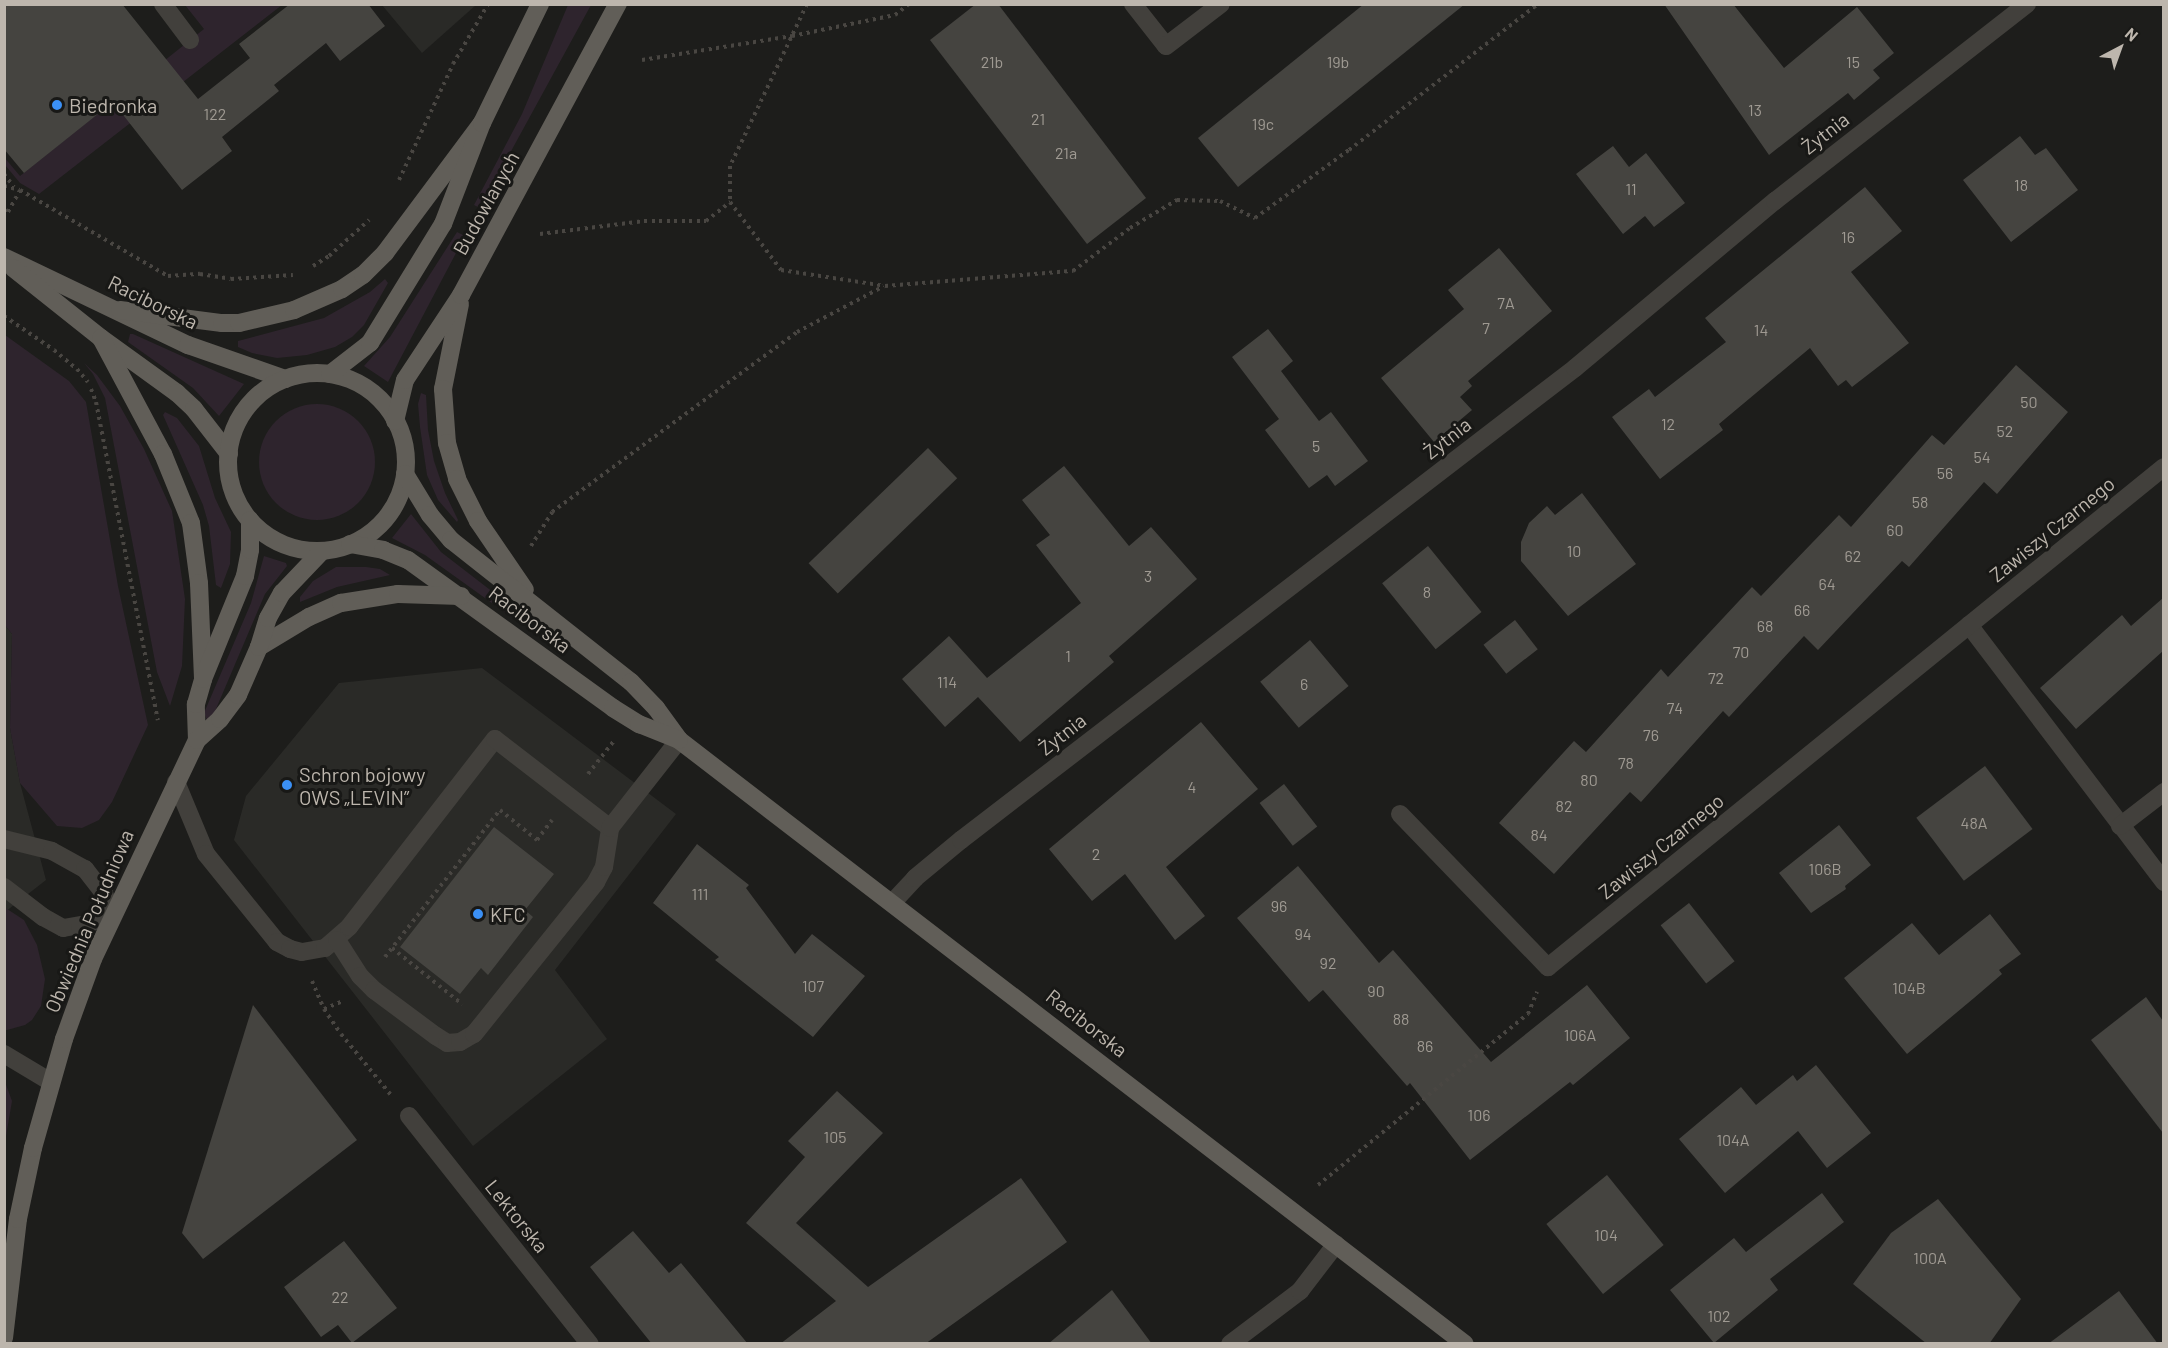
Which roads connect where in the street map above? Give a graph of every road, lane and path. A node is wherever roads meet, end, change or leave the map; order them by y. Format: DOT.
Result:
graph roads {
  1 [pos="163,4"];
  2 [pos="488,4"];
  3 [pos="540,4"];
  4 [pos="618,4"];
  5 [pos="807,4"];
  6 [pos="909,4"];
  7 [pos="1133,4"];
  8 [pos="1221,4"];
  9 [pos="1538,4"];
  10 [pos="2027,4"];
  11 [pos="792,36"];
  12 [pos="190,40"];
  13 [pos="642,60"];
  14 [pos="482,123"];
  15 [pos="4,174"];
  16 [pos="397,183"];
  17 [pos="4,186"];
  18 [pos="14,187"];
  19 [pos="20,190"];
  20 [pos="730,202"];
  21 [pos="4,210"];
  22 [pos="377,212"];
  23 [pos="540,234"];
  24 [pos="4,259"];
  25 [pos="305,271"];
  26 [pos="297,274"];
  27 [pos="885,286"];
  28 [pos="461,295"];
  29 [pos="120,310"];
  30 [pos="4,316"];
  31 [pos="101,338"];
  32 [pos="330,374"];
  33 [pos="285,379"];
  34 [pos="396,421"];
  35 [pos="229,454"];
  36 [pos="2163,467"];
  37 [pos="405,474"];
  38 [pos="250,520"];
  39 [pos="350,544"];
  40 [pos="528,550"];
  41 [pos="322,551"];
  42 [pos="461,596"];
  43 [pos="538,608"];
  44 [pos="1969,625"];
  45 [pos="259,647"];
  46 [pos="202,679"];
  47 [pos="158,720"];
  48 [pos="616,737"];
  49 [pos="197,740"];
  50 [pos="679,740"];
  51 [pos="176,782"];
  52 [pos="2163,792"];
  53 [pos="570,797"];
  54 [pos="1400,814"];
  55 [pos="2120,826"];
  56 [pos="610,828"];
  57 [pos="4,840"];
  58 [pos="2163,882"];
  59 [pos="4,887"];
  60 [pos="892,903"];
  61 [pos="112,915"];
  62 [pos="337,940"];
  63 [pos="392,948"];
  64 [pos="1548,967"];
  65 [pos="366,982"];
  66 [pos="462,1004"];
  67 [pos="324,1010"];
  68 [pos="4,1054"];
  69 [pos="51,1082"];
  70 [pos="409,1116"];
  71 [pos="1318,1185"];
  72 [pos="1336,1244"];
  73 [pos="4,1338"];
  74 [pos="590,1344"];
  75 [pos="1230,1344"];
  76 [pos="1465,1344"];
  1 -- 12 [label="street"];
  2 -- 16 [label="path"];
  3 -- 14 [label="main road, Budowlanych"];
  4 -- 28 [label="main road, Budowlanych"];
  5 -- 11 [label="path"];
  6 -- 11 [label="path"];
  7 -- 8 [label="street"];
  9 -- 27 [label="path"];
  10 -- 60 [label="street, Żytnia"];
  11 -- 13 [label="path"];
  11 -- 20 [label="path"];
  14 -- 29 [label="main road"];
  14 -- 32 [label="main road, Budowlanych"];
  15 -- 18 [label="path"];
  17 -- 18 [label="path"];
  18 -- 19 [label="path"];
  19 -- 21 [label="path"];
  19 -- 26 [label="path"];
  20 -- 23 [label="path"];
  20 -- 27 [label="path"];
  22 -- 25 [label="path"];
  24 -- 29 [label="main road, Raciborska"];
  24 -- 31 [label="main road, Raciborska"];
  27 -- 40 [label="path"];
  28 -- 34 [label="main road, Budowlanych"];
  28 -- 43 [label="main road"];
  29 -- 33 [label="main road, Raciborska"];
  30 -- 47 [label="path"];
  31 -- 35 [label="main road, Raciborska"];
  31 -- 46 [label="main road"];
  32 -- 33 [label="main road"];
  32 -- 34 [label="main road"];
  33 -- 35 [label="main road"];
  34 -- 37 [label="main road"];
  35 -- 38 [label="main road"];
  36 -- 44 [label="street, Zawiszy Czarnego"];
  37 -- 39 [label="main road"];
  37 -- 43 [label="main road, Raciborska"];
  38 -- 41 [label="main road"];
  38 -- 46 [label="main road, Obwiednia Południowa"];
  39 -- 41 [label="main road"];
  39 -- 42 [label="main road, Raciborska"];
  41 -- 45 [label="main road, Obwiednia Południowa"];
  42 -- 45 [label="main road"];
  42 -- 50 [label="main road, Raciborska"];
  43 -- 50 [label="main road, Raciborska"];
  44 -- 55 [label="street"];
  44 -- 64 [label="street, Zawiszy Czarnego"];
  45 -- 49 [label="main road, Obwiednia Południowa"];
  46 -- 49 [label="main road, Obwiednia Południowa"];
  48 -- 53 [label="path"];
  49 -- 51 [label="main road, Obwiednia Południowa"];
  50 -- 56 [label="street"];
  50 -- 60 [label="main road, Raciborska"];
  51 -- 61 [label="main road, Obwiednia Południowa"];
  51 -- 62 [label="street"];
  52 -- 55 [label="street"];
  53 -- 56 [label="street"];
  53 -- 62 [label="street"];
  53 -- 63 [label="path"];
  54 -- 64 [label="street"];
  55 -- 58 [label="street"];
  56 -- 65 [label="street"];
  57 -- 61 [label="street"];
  59 -- 61 [label="street"];
  60 -- 72 [label="main road, Raciborska"];
  61 -- 69 [label="main road, Obwiednia Południowa"];
  62 -- 65 [label="street"];
  63 -- 65 [label="path"];
  63 -- 66 [label="path"];
  64 -- 71 [label="path"];
  65 -- 67 [label="path"];
  68 -- 69 [label="street"];
  69 -- 73 [label="main road, Obwiednia Południowa"];
  70 -- 74 [label="street, Lektorska"];
  72 -- 75 [label="street"];
  72 -- 76 [label="main road, Raciborska"];
}
